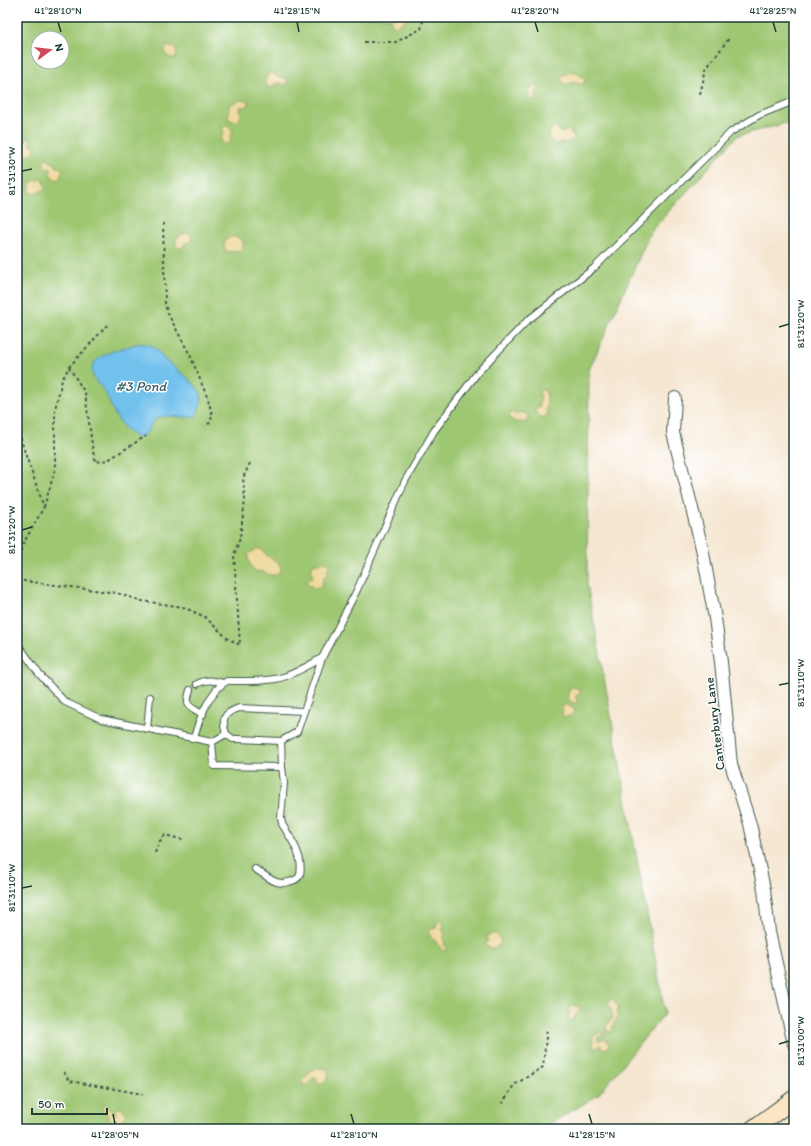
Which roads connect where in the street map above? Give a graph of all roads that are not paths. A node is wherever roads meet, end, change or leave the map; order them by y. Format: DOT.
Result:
graph roads {
  1 [pos="794,101"];
  2 [pos="675,398"];
  3 [pos="17,643"];
  4 [pos="322,658"];
  5 [pos="223,683"];
  6 [pos="197,684"];
  7 [pos="190,690"];
  8 [pos="150,698"];
  9 [pos="304,711"];
  10 [pos="203,714"];
  11 [pos="147,729"];
  12 [pos="226,734"];
  13 [pos="194,738"];
  14 [pos="281,741"];
  15 [pos="212,742"];
  16 [pos="282,767"];
  17 [pos="255,868"];
  18 [pos="794,1044"];
  19 [pos="794,1099"];
  20 [pos="752,1129"];
  1 -- 4 [label="lane"];
  2 -- 18 [label="street, Canterbury Lane"];
  3 -- 11 [label="lane"];
  4 -- 5 [label="lane"];
  4 -- 9 [label="lane"];
  5 -- 6 [label="lane"];
  5 -- 10 [label="lane"];
  7 -- 10 [label="lane"];
  8 -- 11 [label="lane"];
  9 -- 12 [label="lane"];
  9 -- 14 [label="lane"];
  10 -- 13 [label="lane"];
  11 -- 13 [label="lane"];
  12 -- 14 [label="lane"];
  12 -- 15 [label="lane"];
  13 -- 15 [label="lane"];
  14 -- 16 [label="lane"];
  15 -- 16 [label="lane"];
  16 -- 17 [label="lane"];
  19 -- 20 [label="main road"];
}
